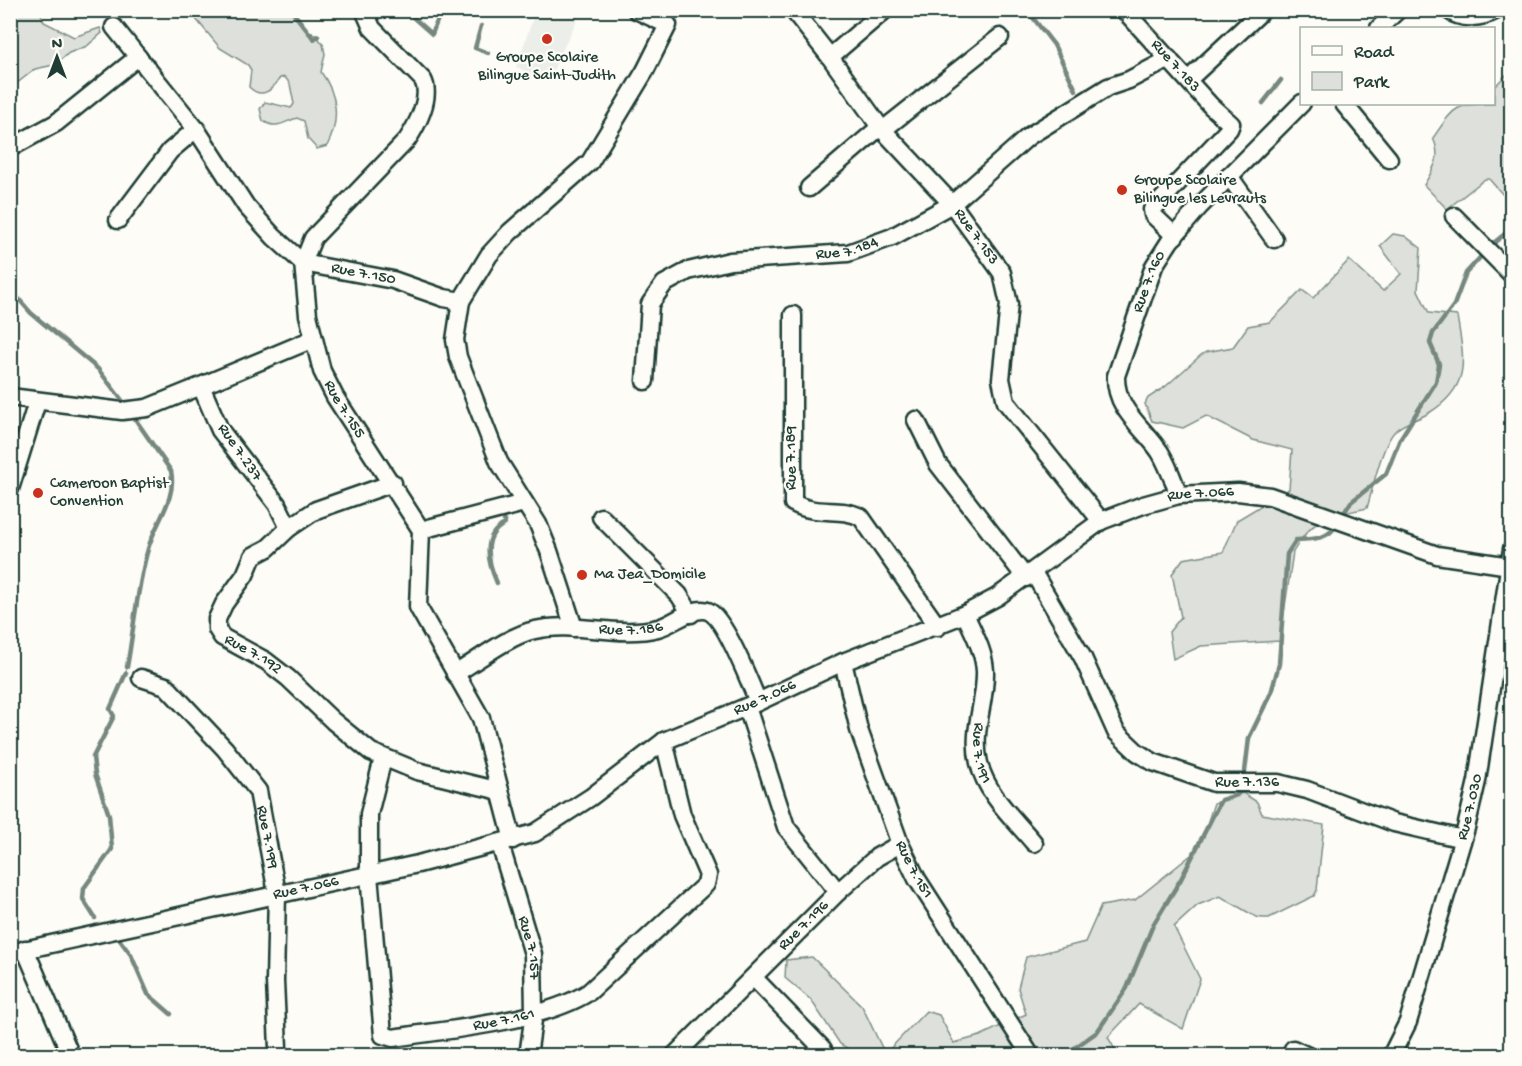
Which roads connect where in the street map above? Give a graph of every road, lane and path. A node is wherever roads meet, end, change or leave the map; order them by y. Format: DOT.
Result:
graph roads {
  1 [pos="364,10"];
  2 [pos="636,10"];
  3 [pos="793,10"];
  4 [pos="885,10"];
  5 [pos="1124,10"];
  6 [pos="1263,10"];
  7 [pos="1398,10"];
  8 [pos="1448,10"];
  9 [pos="1497,10"];
  10 [pos="114,27"];
  11 [pos="1380,27"];
  12 [pos="1000,37"];
  13 [pos="138,57"];
  14 [pos="831,57"];
  15 [pos="1169,59"];
  16 [pos="1189,79"];
  17 [pos="1300,105"];
  18 [pos="1345,105"];
  19 [pos="882,128"];
  20 [pos="196,129"];
  21 [pos="10,148"];
  22 [pos="1389,159"];
  23 [pos="1229,176"];
  24 [pos="809,188"];
  25 [pos="952,204"];
  26 [pos="1454,216"];
  27 [pos="118,220"];
  28 [pos="1174,236"];
  29 [pos="1274,239"];
  30 [pos="303,263"];
  31 [pos="1512,275"];
  32 [pos="461,301"];
  33 [pos="793,315"];
  34 [pos="313,339"];
  35 [pos="645,381"];
  36 [pos="201,386"];
  37 [pos="10,397"];
  38 [pos="37,402"];
  39 [pos="916,420"];
  40 [pos="393,483"];
  41 [pos="10,489"];
  42 [pos="1179,495"];
  43 [pos="525,503"];
  44 [pos="601,518"];
  45 [pos="1101,521"];
  46 [pos="289,528"];
  47 [pos="421,530"];
  48 [pos="1511,557"];
  49 [pos="1030,575"];
  50 [pos="690,614"];
  51 [pos="965,614"];
  52 [pos="938,627"];
  53 [pos="574,628"];
  54 [pos="843,662"];
  55 [pos="455,674"];
  56 [pos="141,678"];
  57 [pos="752,704"];
  58 [pos="664,741"];
  59 [pos="383,758"];
  60 [pos="500,791"];
  61 [pos="1463,839"];
  62 [pos="507,842"];
  63 [pos="1034,843"];
  64 [pos="900,844"];
  65 [pos="369,875"];
  66 [pos="838,892"];
  67 [pos="277,893"];
  68 [pos="18,951"];
  69 [pos="754,978"];
  70 [pos="534,1013"];
  71 [pos="278,1048"];
  72 [pos="823,1049"];
  73 [pos="71,1056"];
  74 [pos="528,1056"];
  75 [pos="674,1056"];
  76 [pos="1032,1056"];
  77 [pos="1391,1056"];
  1 -- 30 [label="street"];
  2 -- 32 [label="street"];
  3 -- 14 [label="street, Rue 7.153"];
  4 -- 14 [label="street"];
  5 -- 15 [label="street, Rue 7.183"];
  6 -- 16 [label="street"];
  7 -- 11 [label="street"];
  8 -- 9 [label="street"];
  10 -- 13 [label="street"];
  12 -- 19 [label="street"];
  13 -- 20 [label="street"];
  13 -- 21 [label="street"];
  14 -- 19 [label="street, Rue 7.153"];
  15 -- 16 [label="street, Rue 7.183"];
  15 -- 25 [label="street, Rue 7.184"];
  16 -- 28 [label="street, Rue 7.183"];
  17 -- 23 [label="street, Rue 7.160"];
  18 -- 22 [label="street"];
  19 -- 24 [label="street"];
  19 -- 25 [label="street, Rue 7.153"];
  20 -- 27 [label="street"];
  20 -- 30 [label="street"];
  23 -- 28 [label="street, Rue 7.160"];
  23 -- 29 [label="street"];
  25 -- 35 [label="street, Rue 7.184"];
  25 -- 45 [label="street, Rue 7.153"];
  26 -- 31 [label="street"];
  28 -- 42 [label="street, Rue 7.160"];
  30 -- 32 [label="street, Rue 7.150"];
  30 -- 34 [label="street, Rue 7.155"];
  32 -- 43 [label="street"];
  33 -- 52 [label="street, Rue 7.189"];
  34 -- 36 [label="street"];
  34 -- 40 [label="street, Rue 7.155"];
  36 -- 38 [label="street"];
  36 -- 46 [label="street, Rue 7.237"];
  37 -- 38 [label="street"];
  38 -- 41 [label="street"];
  39 -- 49 [label="street, Rue 7.136"];
  40 -- 46 [label="street, Rue 7.192"];
  40 -- 47 [label="street, Rue 7.155"];
  42 -- 45 [label="street, Rue 7.066"];
  42 -- 48 [label="street, Rue 7.066"];
  43 -- 47 [label="street"];
  43 -- 53 [label="street"];
  44 -- 50 [label="street"];
  45 -- 49 [label="street, Rue 7.066"];
  46 -- 59 [label="street, Rue 7.192"];
  47 -- 55 [label="street"];
  48 -- 61 [label="street, Rue 7.030"];
  49 -- 51 [label="street, Rue 7.066"];
  49 -- 61 [label="street, Rue 7.136"];
  50 -- 53 [label="street, Rue 7.186"];
  50 -- 57 [label="street"];
  51 -- 52 [label="street, Rue 7.066"];
  51 -- 63 [label="street, Rue 7.191"];
  52 -- 54 [label="street, Rue 7.066"];
  53 -- 55 [label="street, Rue 7.186"];
  54 -- 57 [label="street, Rue 7.066"];
  54 -- 64 [label="street, Rue 7.151"];
  55 -- 60 [label="street"];
  56 -- 67 [label="street, Rue 7.199"];
  57 -- 58 [label="street, Rue 7.066"];
  57 -- 66 [label="street, Rue 7.196"];
  58 -- 62 [label="street, Rue 7.066"];
  58 -- 70 [label="street, Rue 7.161"];
  59 -- 60 [label="street, Rue 7.192"];
  59 -- 65 [label="street, Rue 7.161"];
  60 -- 62 [label="street"];
  61 -- 77 [label="street, Rue 7.030"];
  62 -- 65 [label="street, Rue 7.066"];
  62 -- 70 [label="street, Rue 7.157"];
  64 -- 66 [label="street"];
  64 -- 76 [label="street, Rue 7.151"];
  65 -- 67 [label="street, Rue 7.066"];
  65 -- 70 [label="street, Rue 7.161"];
  66 -- 69 [label="street, Rue 7.196"];
  67 -- 68 [label="street, Rue 7.066"];
  67 -- 71 [label="street, Rue 7.199"];
  68 -- 73 [label="street"];
  69 -- 72 [label="street"];
  69 -- 75 [label="street, Rue 7.196"];
  70 -- 74 [label="street, Rue 7.157"];
}
